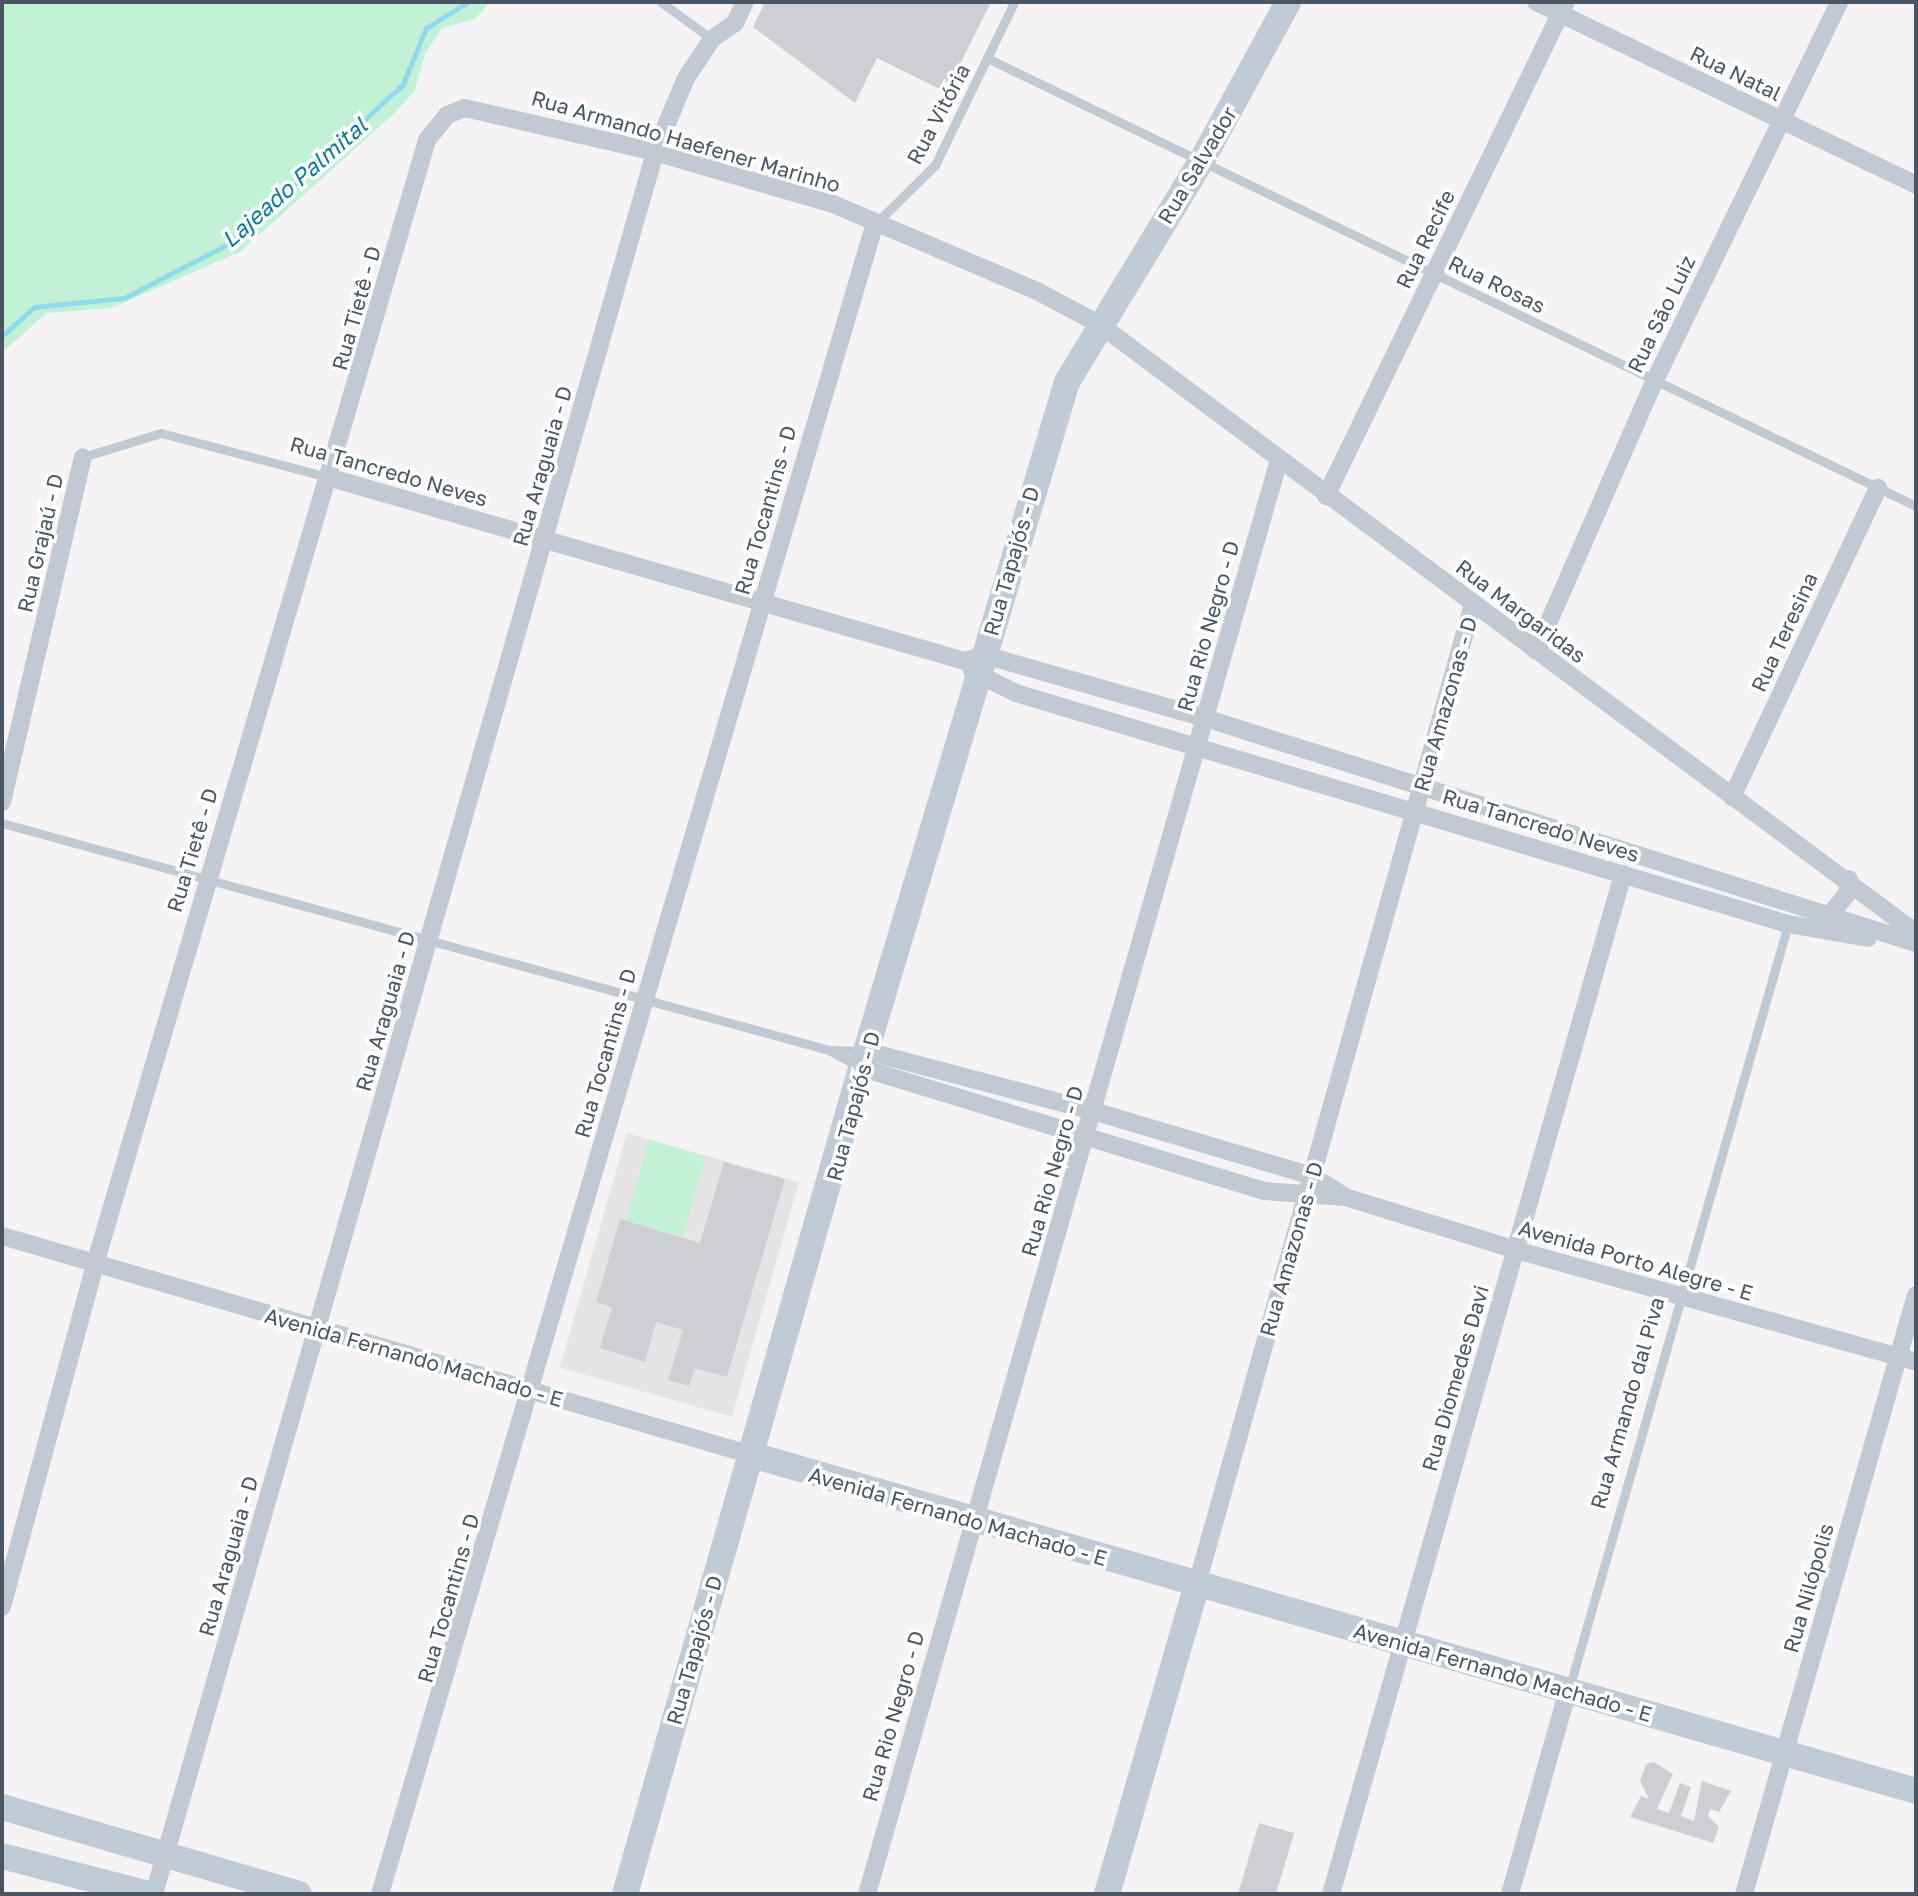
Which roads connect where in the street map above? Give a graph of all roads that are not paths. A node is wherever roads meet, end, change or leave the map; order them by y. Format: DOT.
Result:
graph roads {
  1 [pos="661,2"];
  2 [pos="745,2"];
  3 [pos="1014,2"];
  4 [pos="1287,2"];
  5 [pos="1536,2"];
  6 [pos="1839,2"];
  7 [pos="1563,7"];
  8 [pos="712,39"];
  9 [pos="987,58"];
  10 [pos="447,115"];
  11 [pos="1781,120"];
  12 [pos="655,152"];
  13 [pos="1202,160"];
  14 [pos="1916,185"];
  15 [pos="874,226"];
  16 [pos="1434,272"];
  17 [pos="1099,324"];
  18 [pos="1654,380"];
  19 [pos="83,457"];
  20 [pos="1279,460"];
  21 [pos="331,478"];
  22 [pos="1878,488"];
  23 [pos="1326,496"];
  24 [pos="1916,506"];
  25 [pos="544,540"];
  26 [pos="762,603"];
  27 [pos="1473,604"];
  28 [pos="1536,651"];
  29 [pos="975,665"];
  30 [pos="1205,718"];
  31 [pos="1197,747"];
  32 [pos="1423,782"];
  33 [pos="1731,797"];
  34 [pos="2,802"];
  35 [pos="1415,811"];
  36 [pos="2,822"];
  37 [pos="1623,874"];
  38 [pos="207,879"];
  39 [pos="1849,879"];
  40 [pos="1829,916"];
  41 [pos="1788,924"];
  42 [pos="1916,933"];
  43 [pos="429,941"];
  44 [pos="1916,945"];
  45 [pos="644,1000"];
  46 [pos="829,1050"];
  47 [pos="864,1059"];
  48 [pos="1093,1111"];
  49 [pos="1085,1139"];
  50 [pos="1312,1176"];
  51 [pos="1306,1198"];
  52 [pos="1345,1198"];
  53 [pos="2,1236"];
  54 [pos="1516,1250"];
  55 [pos="94,1264"];
  56 [pos="1916,1295"];
  57 [pos="1681,1296"];
  58 [pos="316,1331"];
  59 [pos="1898,1357"];
  60 [pos="1916,1362"];
  61 [pos="532,1390"];
  62 [pos="752,1455"];
  63 [pos="973,1520"];
  64 [pos="1197,1584"];
  65 [pos="2,1607"];
  66 [pos="1403,1643"];
  67 [pos="1568,1691"];
  68 [pos="1785,1753"];
  69 [pos="1916,1791"];
  70 [pos="2,1807"];
  71 [pos="166,1855"];
  72 [pos="2,1856"];
  73 [pos="154,1890"];
  74 [pos="299,1894"];
  75 [pos="380,1894"];
  76 [pos="625,1894"];
  77 [pos="867,1894"];
  78 [pos="1107,1894"];
  79 [pos="1331,1894"];
  80 [pos="1510,1894"];
  81 [pos="1744,1894"];
  1 -- 8 [label="lane"];
  2 -- 8 [label="street, Rua Araguaia - D"];
  3 -- 9 [label="lane, Rua Vitória"];
  4 -- 13 [label="street, Rua Salvador"];
  5 -- 7 [label="street, Rua Natal"];
  6 -- 11 [label="street, Rua São Luiz"];
  7 -- 11 [label="street, Rua Natal"];
  7 -- 16 [label="street, Rua Recife"];
  8 -- 12 [label="street, Rua Araguaia - D"];
  9 -- 13 [label="lane, Rua Rosas"];
  9 -- 15 [label="lane, Rua Vitória"];
  10 -- 12 [label="street, Rua Armando Haefener Marinho"];
  10 -- 21 [label="street, Rua Tietê - D"];
  11 -- 14 [label="street, Rua Natal"];
  11 -- 18 [label="street, Rua São Luiz"];
  12 -- 15 [label="street, Rua Armando Haefener Marinho"];
  12 -- 25 [label="street, Rua Araguaia - D"];
  13 -- 16 [label="lane, Rua Rosas"];
  13 -- 17 [label="street, Rua Salvador"];
  15 -- 17 [label="street, Rua Armando Haefener Marinho"];
  15 -- 26 [label="street, Rua Tocantins - D"];
  16 -- 18 [label="lane, Rua Rosas"];
  16 -- 23 [label="street, Rua Recife"];
  17 -- 20 [label="street, Rua Margaridas"];
  17 -- 29 [label="street, Rua Tapajós - D"];
  18 -- 22 [label="lane, Rua Rosas"];
  18 -- 28 [label="street, Rua São Luiz"];
  19 -- 21 [label="lane, Rua Tancredo Neves"];
  19 -- 34 [label="street, Rua Grajaú - D"];
  20 -- 23 [label="street, Rua Margaridas"];
  20 -- 30 [label="street, Rua Rio Negro - D"];
  21 -- 25 [label="street, Rua Tancredo Neves"];
  21 -- 38 [label="street, Rua Tietê - D"];
  22 -- 24 [label="lane, Rua Rosas"];
  22 -- 33 [label="street, Rua Teresina"];
  23 -- 27 [label="street, Rua Margaridas"];
  25 -- 26 [label="street, Rua Tancredo Neves"];
  25 -- 43 [label="street, Rua Araguaia - D"];
  26 -- 29 [label="street, Rua Tancredo Neves"];
  26 -- 45 [label="street, Rua Tocantins - D"];
  27 -- 28 [label="street, Rua Margaridas"];
  27 -- 32 [label="street, Rua Amazonas - D"];
  28 -- 33 [label="street, Rua Margaridas"];
  29 -- 30 [label="street, Rua Tancredo Neves"];
  29 -- 31 [label="street, Rua Tancredo Neves"];
  29 -- 47 [label="street, Rua Tapajós - D"];
  30 -- 31 [label="street, Rua Rio Negro - D"];
  30 -- 32 [label="street, Rua Tancredo Neves"];
  31 -- 35 [label="street, Rua Tancredo Neves"];
  31 -- 48 [label="street, Rua Rio Negro - D"];
  32 -- 35 [label="street, Rua Amazonas - D"];
  32 -- 40 [label="street, Rua Tancredo Neves"];
  33 -- 39 [label="street, Rua Margaridas"];
  35 -- 37 [label="street, Rua Tancredo Neves"];
  35 -- 50 [label="street, Rua Amazonas - D"];
  36 -- 38 [label="lane, Avenida Porto Alegre - E"];
  37 -- 41 [label="street, Rua Tancredo Neves"];
  37 -- 54 [label="street, Rua Diomedes Davi"];
  38 -- 43 [label="lane, Avenida Porto Alegre - E"];
  38 -- 55 [label="street, Rua Tietê - D"];
  39 -- 40 [label="street"];
  39 -- 42 [label="street, Rua Margaridas"];
  40 -- 44 [label="street, Rua Tancredo Neves"];
  41 -- 44 [label="street, Rua Tancredo Neves"];
  41 -- 57 [label="lane, Rua Armando dal Piva"];
  43 -- 45 [label="lane, Avenida Porto Alegre - E"];
  43 -- 58 [label="street, Rua Araguaia - D"];
  45 -- 46 [label="lane, Avenida Porto Alegre - E"];
  45 -- 61 [label="street, Rua Tocantins - D"];
  46 -- 47 [label="lane, Avenida Porto Alegre - E"];
  46 -- 47 [label="lane, Avenida Porto Alegre - E"];
  47 -- 48 [label="street, Avenida Porto Alegre - E"];
  47 -- 49 [label="street, Avenida Porto Alegre - E"];
  47 -- 62 [label="street, Rua Tapajós - D"];
  48 -- 49 [label="street, Rua Rio Negro - D"];
  48 -- 50 [label="street, Avenida Porto Alegre - E"];
  49 -- 51 [label="street, Avenida Porto Alegre - E"];
  49 -- 63 [label="street, Rua Rio Negro - D"];
  50 -- 51 [label="street, Rua Amazonas - D"];
  50 -- 52 [label="street, Avenida Porto Alegre - E"];
  51 -- 52 [label="street, Avenida Porto Alegre - E"];
  51 -- 64 [label="street, Rua Amazonas - D"];
  52 -- 54 [label="street, Avenida Porto Alegre - E"];
  53 -- 55 [label="street, Avenida Fernando Machado - E"];
  54 -- 57 [label="street, Avenida Porto Alegre - E"];
  54 -- 66 [label="street, Rua Diomedes Davi"];
  55 -- 58 [label="street, Avenida Fernando Machado - E"];
  55 -- 65 [label="street, Rua Tietê - D"];
  56 -- 59 [label="street, Rua Nilópolis"];
  57 -- 59 [label="street, Avenida Porto Alegre - E"];
  57 -- 67 [label="lane, Rua Armando dal Piva"];
  58 -- 61 [label="street, Avenida Fernando Machado - E"];
  58 -- 71 [label="street, Rua Araguaia - D"];
  59 -- 60 [label="street, Avenida Porto Alegre - E"];
  59 -- 68 [label="street, Rua Nilópolis"];
  61 -- 62 [label="street, Avenida Fernando Machado - E"];
  61 -- 75 [label="street, Rua Tocantins - D"];
  62 -- 63 [label="street, Avenida Fernando Machado - E"];
  62 -- 76 [label="street, Rua Tapajós - D"];
  63 -- 64 [label="street, Avenida Fernando Machado - E"];
  63 -- 77 [label="street, Rua Rio Negro - D"];
  64 -- 66 [label="street, Avenida Fernando Machado - E"];
  64 -- 78 [label="street, Rua Amazonas - D"];
  66 -- 67 [label="street, Avenida Fernando Machado - E"];
  66 -- 79 [label="street, Rua Diomedes Davi"];
  67 -- 68 [label="street, Avenida Fernando Machado - E"];
  67 -- 80 [label="street, Rua Armando dal Piva"];
  68 -- 69 [label="street, Avenida Fernando Machado - E"];
  68 -- 81 [label="street, Rua Nilópolis"];
  70 -- 71 [label="street"];
  71 -- 73 [label="street, Rua Araguaia - D"];
  71 -- 74 [label="street"];
  72 -- 73 [label="street"];
}
